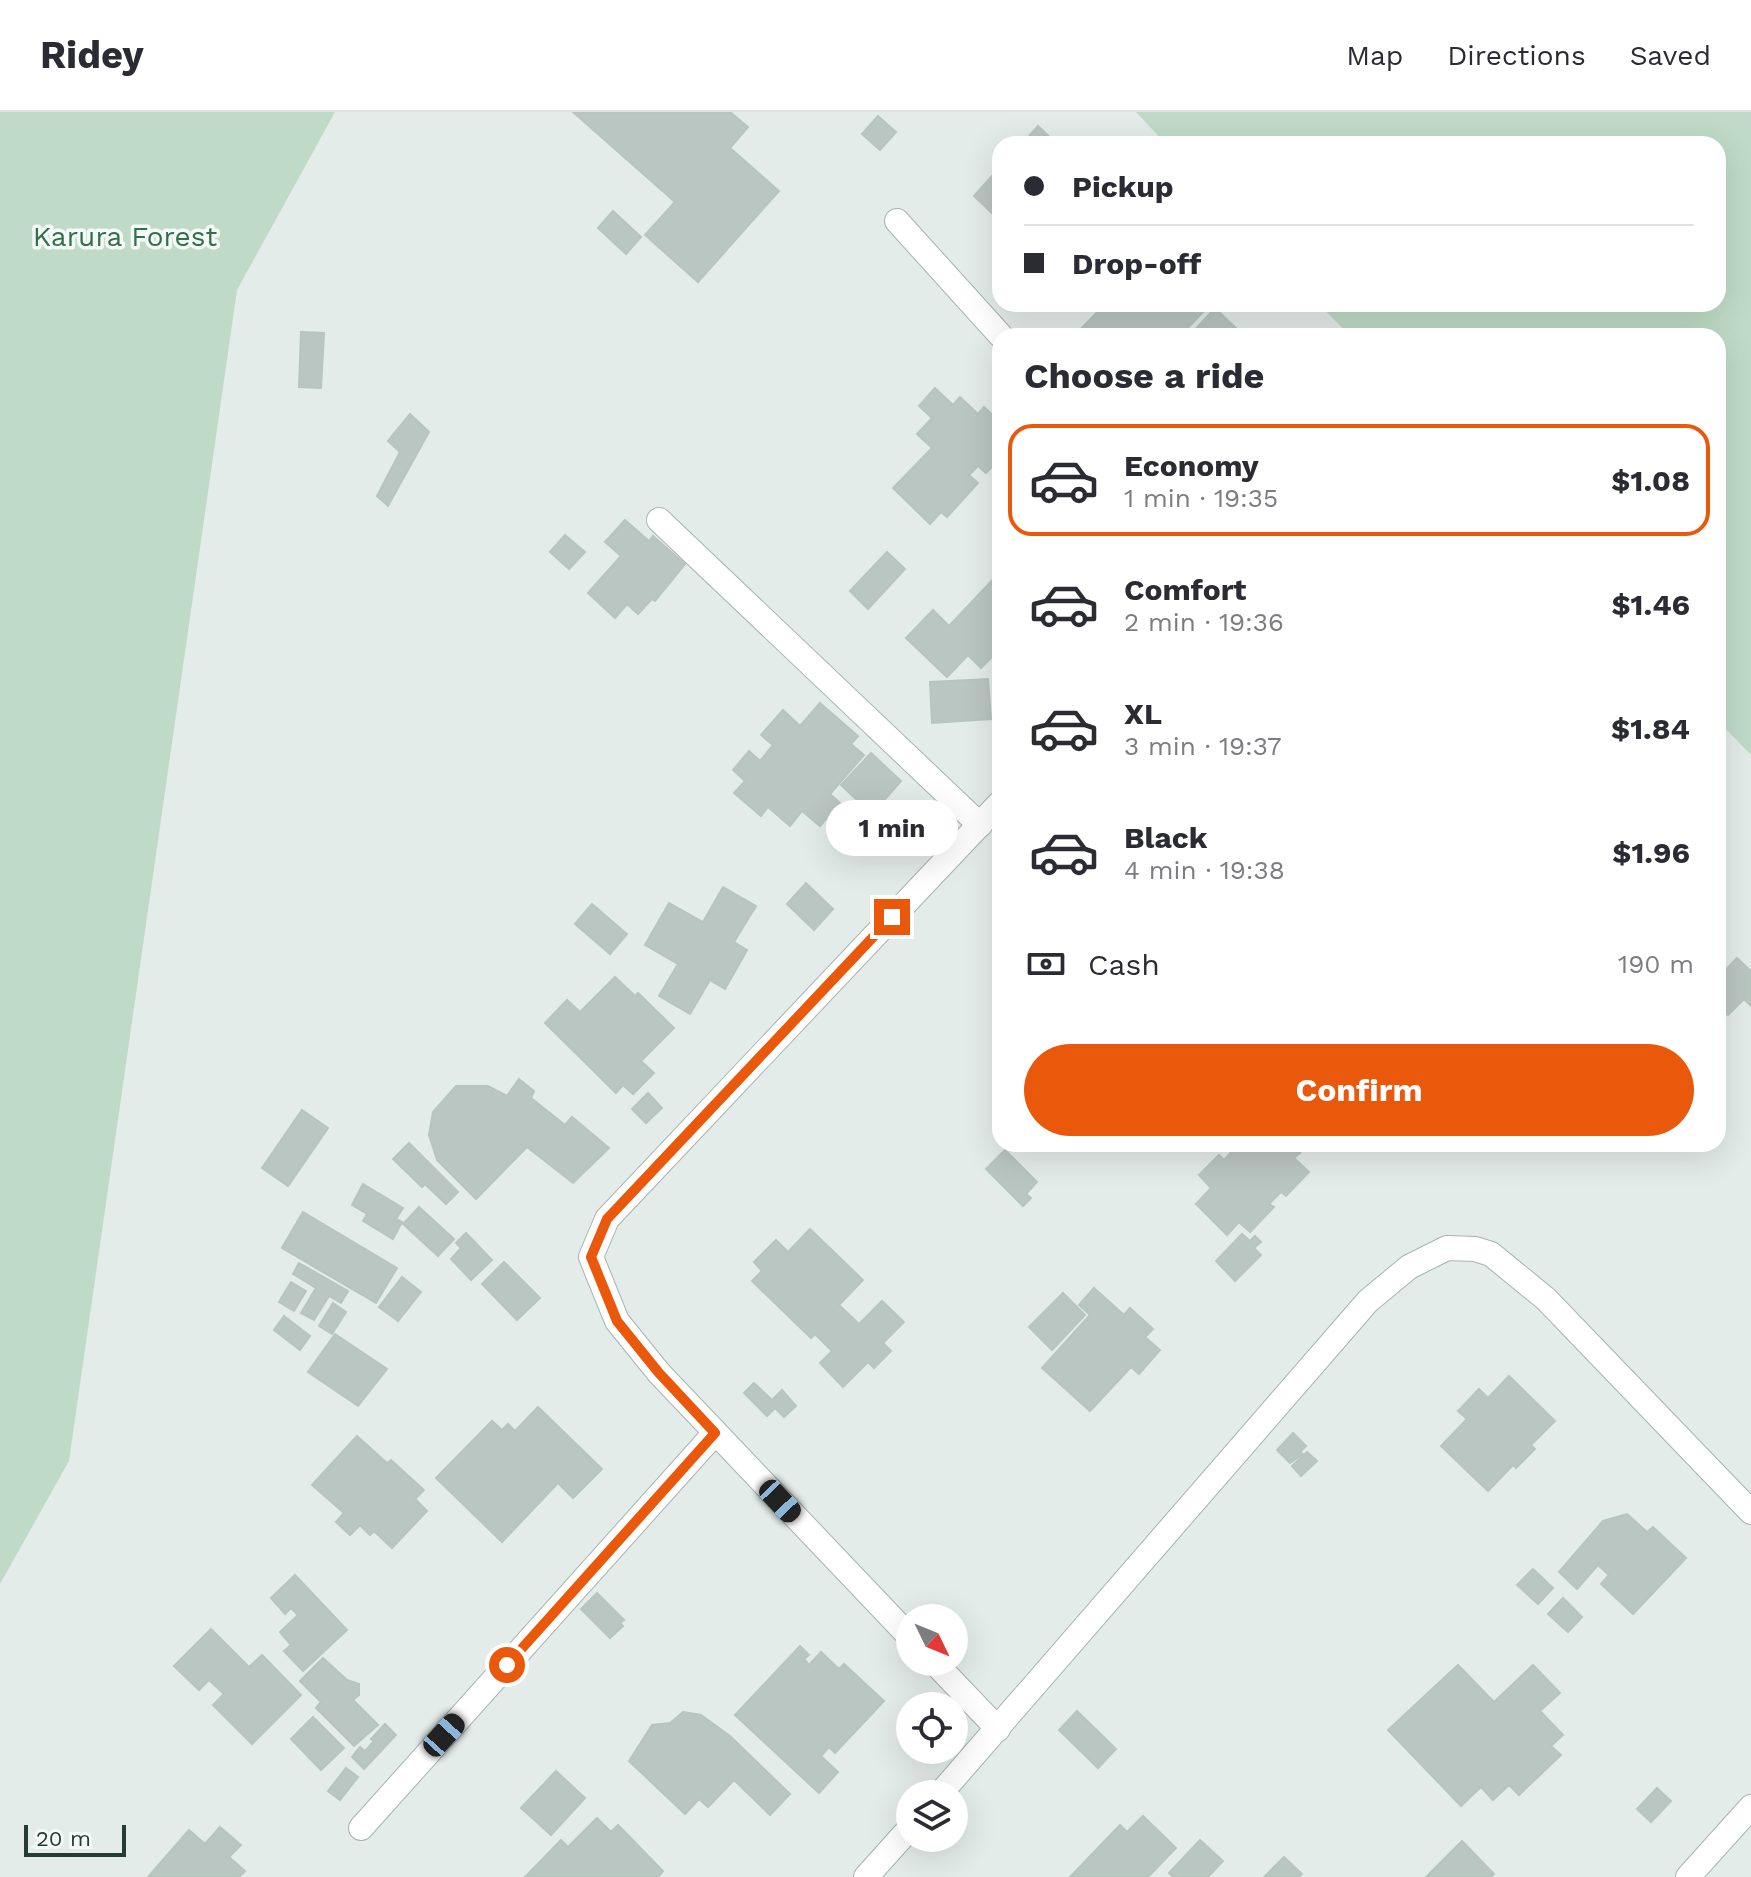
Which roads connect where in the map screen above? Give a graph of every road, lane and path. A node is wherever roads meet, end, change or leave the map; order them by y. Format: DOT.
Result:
graph roads {
  1 [pos="897,221"];
  2 [pos="994,328"];
  3 [pos="659,520"];
  4 [pos="992,812"];
  5 [pos="980,825"];
  6 [pos="715,1433"];
  7 [pos="1751,1512"];
  8 [pos="896,1622"];
  9 [pos="947,1676"];
  10 [pos="998,1729"];
  11 [pos="952,1780"];
  12 [pos="1751,1807"];
  13 [pos="361,1828"];
  14 [pos="896,1844"];
  15 [pos="866,1877"];
  16 [pos="1688,1877"];
  1 -- 2 [label="street"];
  3 -- 5 [label="street"];
  4 -- 5 [label="street"];
  5 -- 6 [label="street"];
  6 -- 8 [label="street"];
  6 -- 13 [label="street"];
  7 -- 10 [label="street"];
  9 -- 10 [label="street"];
  10 -- 11 [label="street"];
  12 -- 16 [label="street"];
  14 -- 15 [label="street"];
}
